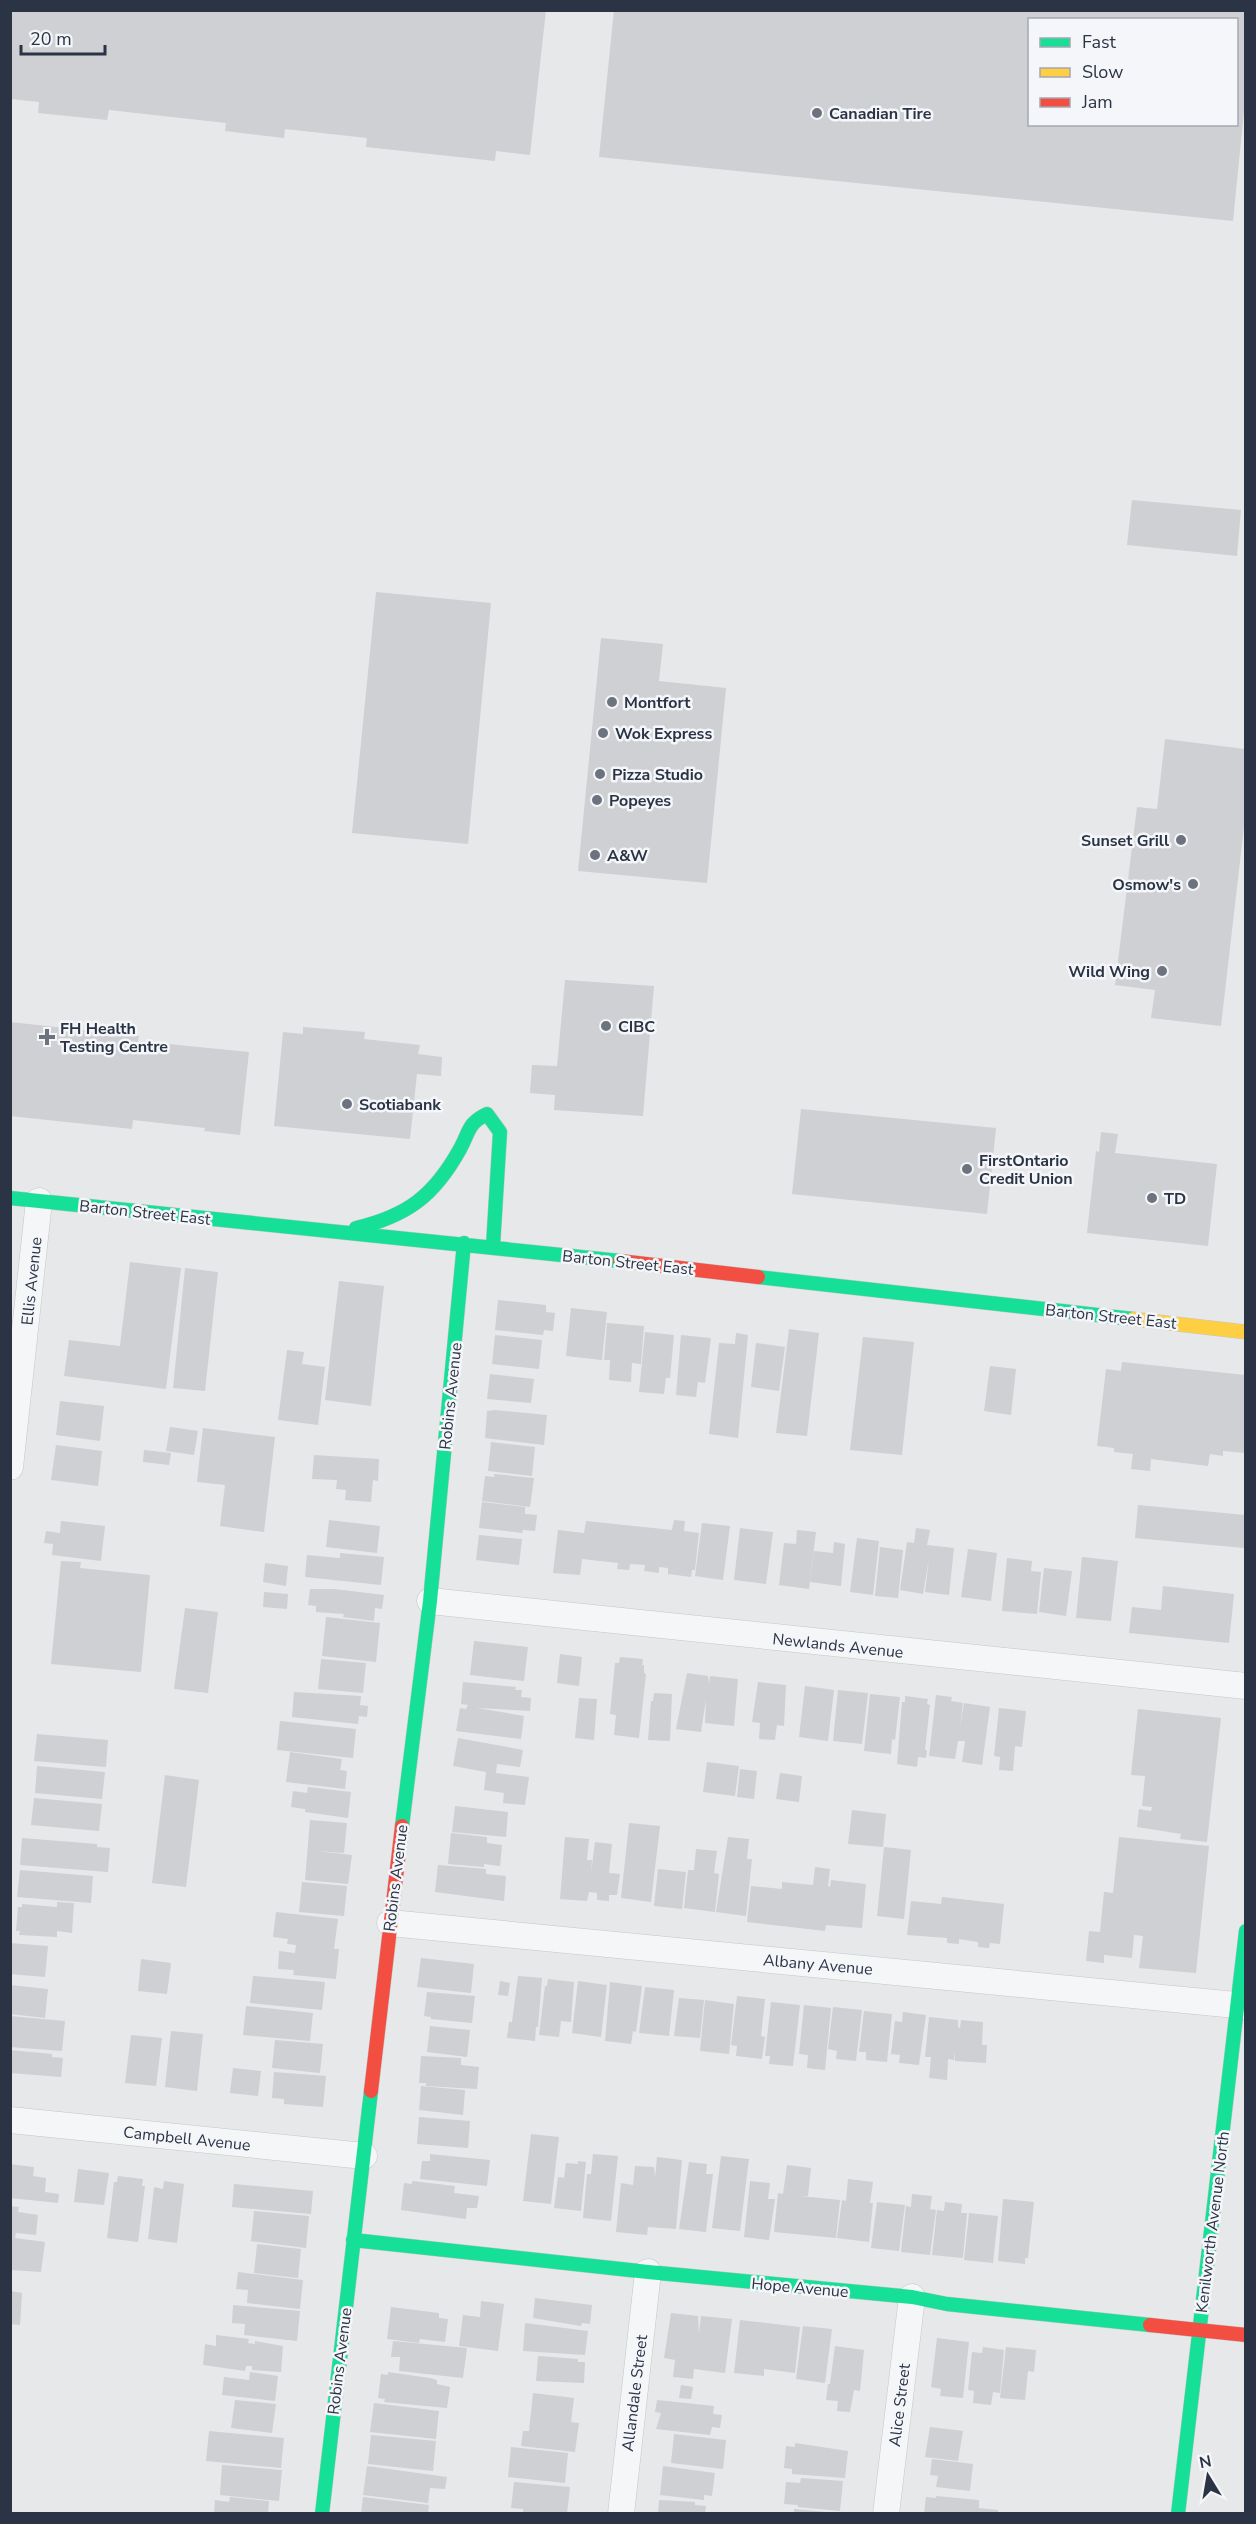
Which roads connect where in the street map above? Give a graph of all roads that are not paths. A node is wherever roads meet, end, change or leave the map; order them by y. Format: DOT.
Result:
graph roads {
  1 [pos="10,1198"];
  2 [pos="39,1201"];
  3 [pos="344,1231"];
  4 [pos="464,1243"];
  5 [pos="494,1246"];
  6 [pos="1245,1332"];
  7 [pos="10,1467"];
  8 [pos="430,1601"];
  9 [pos="1245,1686"];
  10 [pos="390,1923"];
  11 [pos="1245,1931"];
  12 [pos="1242,2005"];
  13 [pos="10,2120"];
  14 [pos="364,2156"];
  15 [pos="353,2240"];
  16 [pos="648,2272"];
  17 [pos="912,2297"];
  18 [pos="1198,2331"];
  19 [pos="1245,2336"];
  20 [pos="322,2514"];
  21 [pos="621,2514"];
  22 [pos="886,2514"];
  23 [pos="1178,2514"];
  1 -- 2 [label="street, Barton Street East"];
  2 -- 3 [label="street, Barton Street East"];
  2 -- 7 [label="street, Ellis Avenue"];
  3 -- 4 [label="street, Barton Street East"];
  3 -- 5 [label="street"];
  4 -- 5 [label="street, Barton Street East"];
  4 -- 8 [label="street, Robins Avenue"];
  5 -- 6 [label="street, Barton Street East"];
  8 -- 9 [label="street, Newlands Avenue"];
  8 -- 10 [label="street, Robins Avenue"];
  10 -- 12 [label="street, Albany Avenue"];
  10 -- 14 [label="street, Robins Avenue"];
  11 -- 12 [label="street, Kenilworth Avenue North"];
  12 -- 18 [label="street, Kenilworth Avenue North"];
  13 -- 14 [label="street, Campbell Avenue"];
  14 -- 15 [label="street, Robins Avenue"];
  15 -- 16 [label="street, Hope Avenue"];
  15 -- 20 [label="street, Robins Avenue"];
  16 -- 17 [label="street, Hope Avenue"];
  16 -- 21 [label="street, Allandale Street"];
  17 -- 18 [label="street, Hope Avenue"];
  17 -- 22 [label="street, Alice Street"];
  18 -- 19 [label="street, Hope Avenue"];
  18 -- 23 [label="street, Kenilworth Avenue North"];
}
